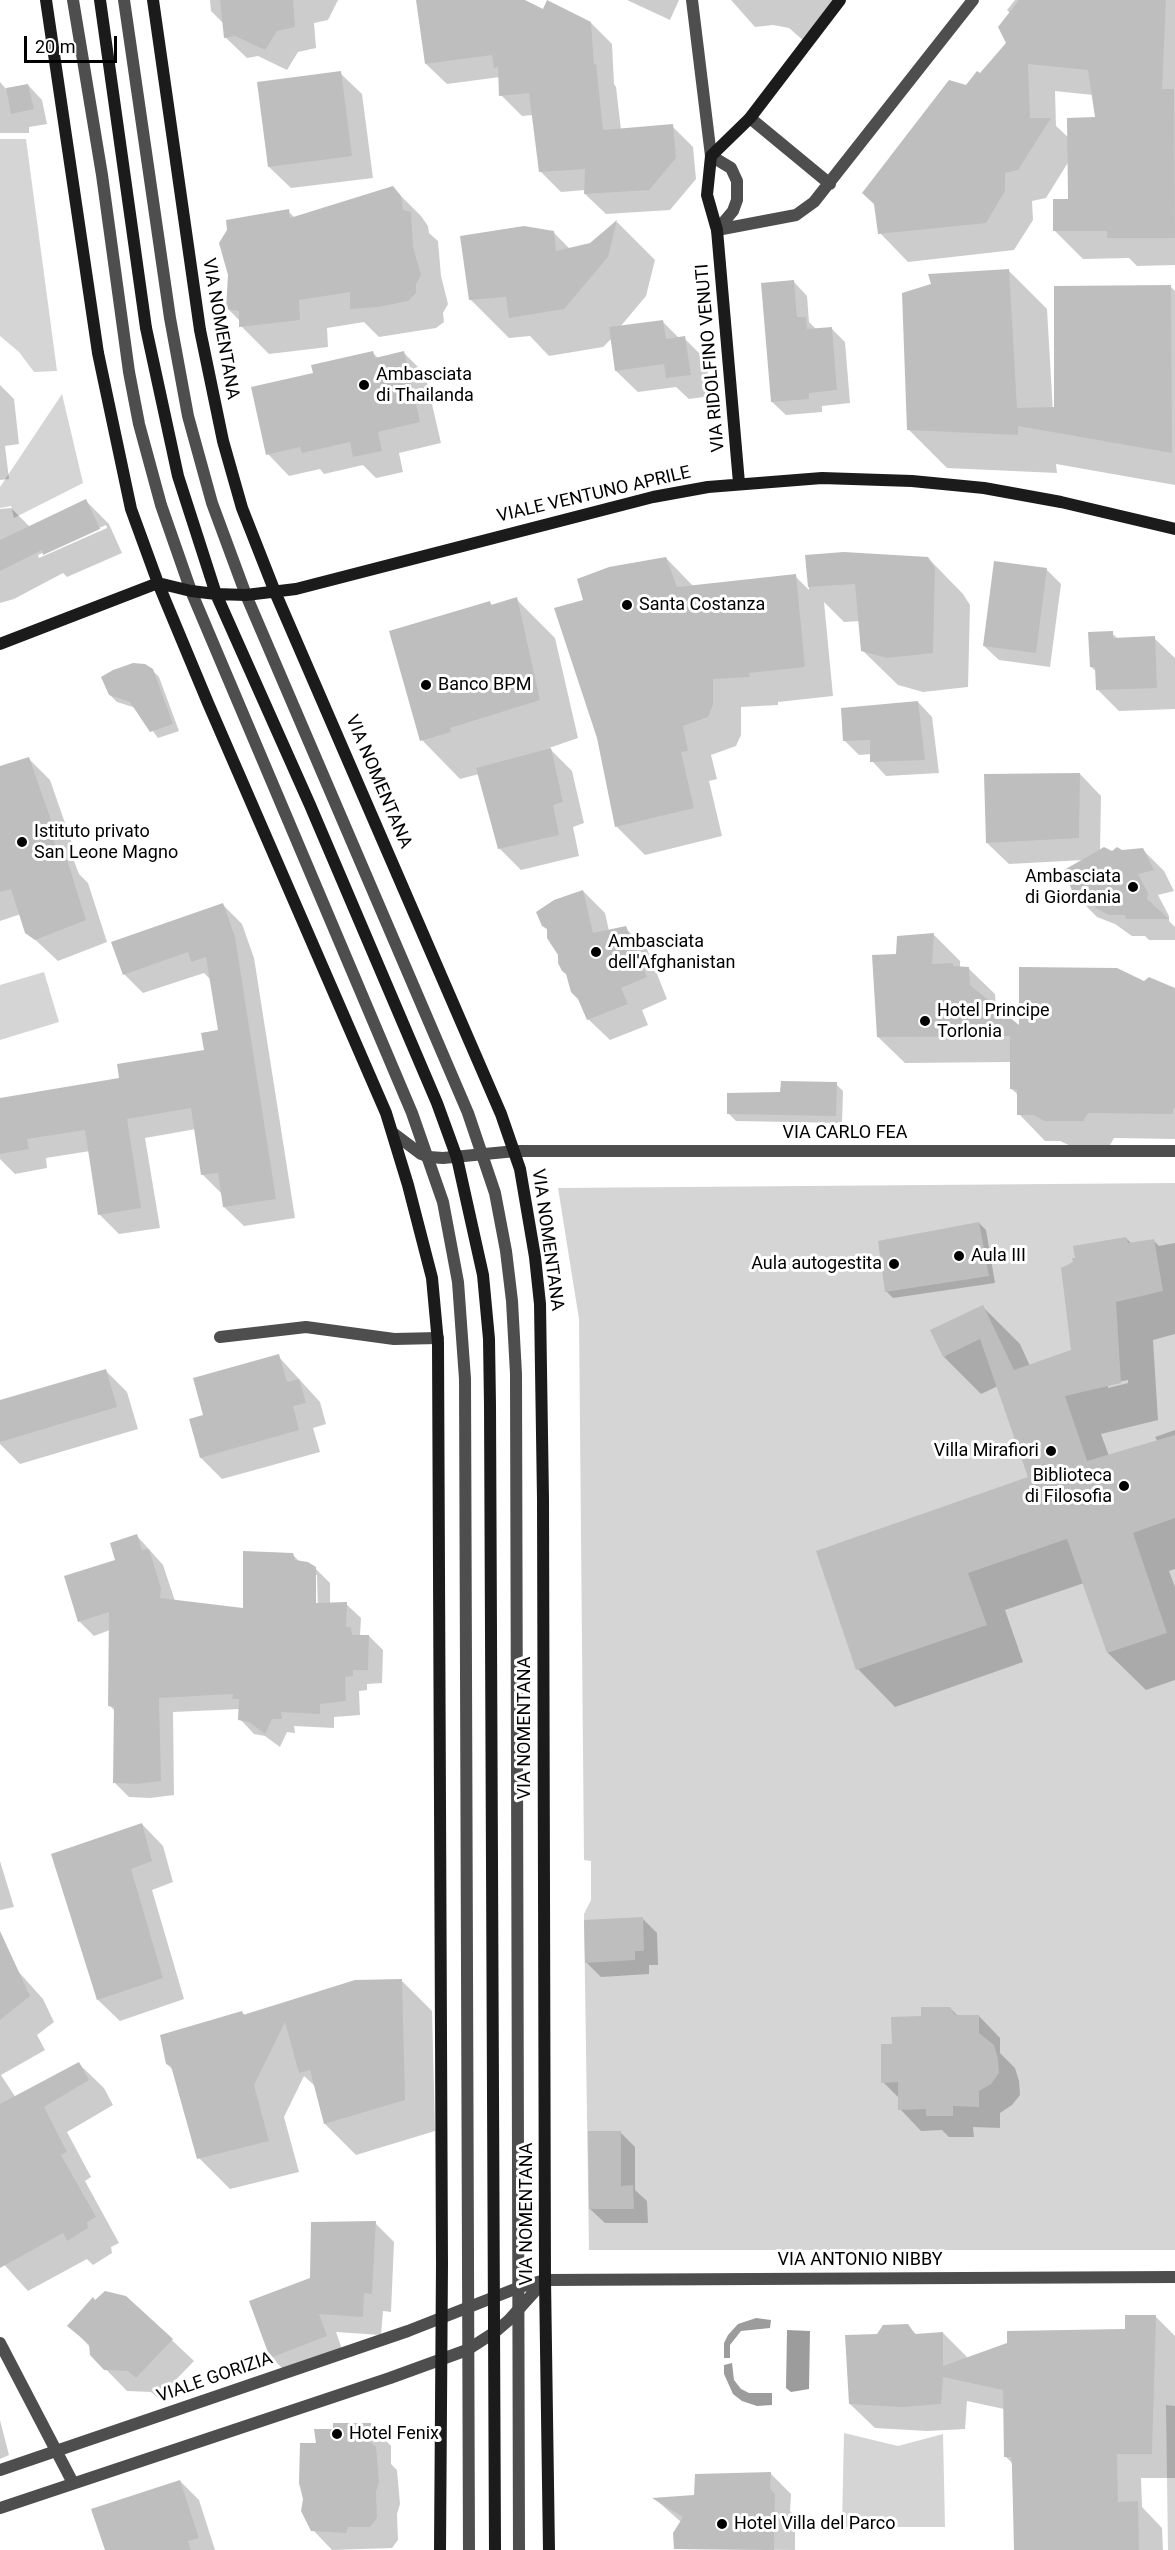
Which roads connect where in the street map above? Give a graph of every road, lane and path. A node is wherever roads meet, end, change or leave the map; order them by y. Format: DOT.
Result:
graph roads {
  1 [pos="46,0"];
  2 [pos="72,0"];
  3 [pos="100,0"];
  4 [pos="124,0"];
  5 [pos="153,0"];
  6 [pos="692,0"];
  7 [pos="840,0"];
  8 [pos="973,0"];
  9 [pos="750,118"];
  10 [pos="711,156"];
  11 [pos="830,184"];
  12 [pos="717,230"];
  13 [pos="739,483"];
  14 [pos="1175,529"];
  15 [pos="158,583"];
  16 [pos="191,591"];
  17 [pos="275,592"];
  18 [pos="216,594"];
  19 [pos="246,595"];
  20 [pos="0,644"];
  21 [pos="393,1133"];
  22 [pos="516,1151"];
  23 [pos="1175,1151"];
  24 [pos="483,1156"];
  25 [pos="429,1157"];
  26 [pos="457,1158"];
  27 [pos="220,1337"];
  28 [pos="438,1338"];
  29 [pos="1175,2277"];
  30 [pos="544,2280"];
  31 [pos="520,2287"];
  32 [pos="493,2298"];
  33 [pos="467,2308"];
  34 [pos="520,2308"];
  35 [pos="441,2319"];
  36 [pos="495,2332"];
  37 [pos="0,2343"];
  38 [pos="467,2350"];
  39 [pos="440,2361"];
  40 [pos="56,2451"];
  41 [pos="0,2470"];
  42 [pos="73,2483"];
  43 [pos="0,2508"];
  44 [pos="440,2550"];
  45 [pos="469,2550"];
  46 [pos="495,2550"];
  47 [pos="519,2550"];
  48 [pos="549,2550"];
  1 -- 15 [label="street"];
  2 -- 16 [label="street"];
  3 -- 18 [label="street, VIA NOMENTANA"];
  4 -- 19 [label="street, VIA NOMENTANA"];
  5 -- 17 [label="street, VIA NOMENTANA"];
  6 -- 10 [label="street"];
  7 -- 9 [label="street"];
  8 -- 11 [label="street"];
  9 -- 10 [label="street"];
  9 -- 11 [label="street"];
  10 -- 12 [label="street, VIA RIDOLFINO VENUTI"];
  10 -- 12 [label="street"];
  11 -- 12 [label="street"];
  12 -- 13 [label="street, VIA RIDOLFINO VENUTI"];
  13 -- 14 [label="street, VIALE VENTUNO APRILE"];
  13 -- 17 [label="street, VIALE VENTUNO APRILE"];
  15 -- 16 [label="street, VIALE VENTUNO APRILE"];
  15 -- 20 [label="street"];
  15 -- 21 [label="street"];
  16 -- 18 [label="street, VIALE VENTUNO APRILE"];
  16 -- 25 [label="street"];
  17 -- 19 [label="street, VIALE VENTUNO APRILE"];
  17 -- 22 [label="street, VIA NOMENTANA"];
  18 -- 19 [label="street, VIALE VENTUNO APRILE"];
  18 -- 26 [label="street, VIA NOMENTANA"];
  19 -- 24 [label="street, VIA NOMENTANA"];
  21 -- 25 [label="street"];
  21 -- 28 [label="street"];
  22 -- 23 [label="street, VIA CARLO FEA"];
  22 -- 24 [label="street, VIA CARLO FEA"];
  22 -- 30 [label="street, VIA NOMENTANA"];
  24 -- 26 [label="street, VIA CARLO FEA"];
  24 -- 31 [label="street, VIA NOMENTANA"];
  25 -- 26 [label="street, VIA CARLO FEA"];
  25 -- 33 [label="street"];
  26 -- 32 [label="street, VIA NOMENTANA"];
  27 -- 28 [label="street"];
  28 -- 35 [label="street"];
  29 -- 30 [label="street, VIA ANTONIO NIBBY"];
  30 -- 31 [label="street, VIA ANTONIO NIBBY"];
  30 -- 34 [label="street"];
  30 -- 48 [label="street, VIA NOMENTANA"];
  31 -- 32 [label="street, VIA ANTONIO NIBBY"];
  31 -- 34 [label="street, VIA NOMENTANA"];
  32 -- 33 [label="street, VIALE GORIZIA"];
  32 -- 36 [label="street, VIA NOMENTANA"];
  33 -- 35 [label="street, VIALE GORIZIA"];
  33 -- 38 [label="street"];
  34 -- 36 [label="street"];
  34 -- 47 [label="street, VIA NOMENTANA"];
  35 -- 39 [label="street"];
  35 -- 40 [label="street, VIALE GORIZIA"];
  36 -- 38 [label="street"];
  36 -- 46 [label="street, VIA NOMENTANA"];
  37 -- 40 [label="street"];
  38 -- 39 [label="street"];
  38 -- 45 [label="street"];
  39 -- 42 [label="street"];
  39 -- 44 [label="street"];
  40 -- 41 [label="street, VIALE GORIZIA"];
  40 -- 42 [label="street"];
  42 -- 43 [label="street"];
}
